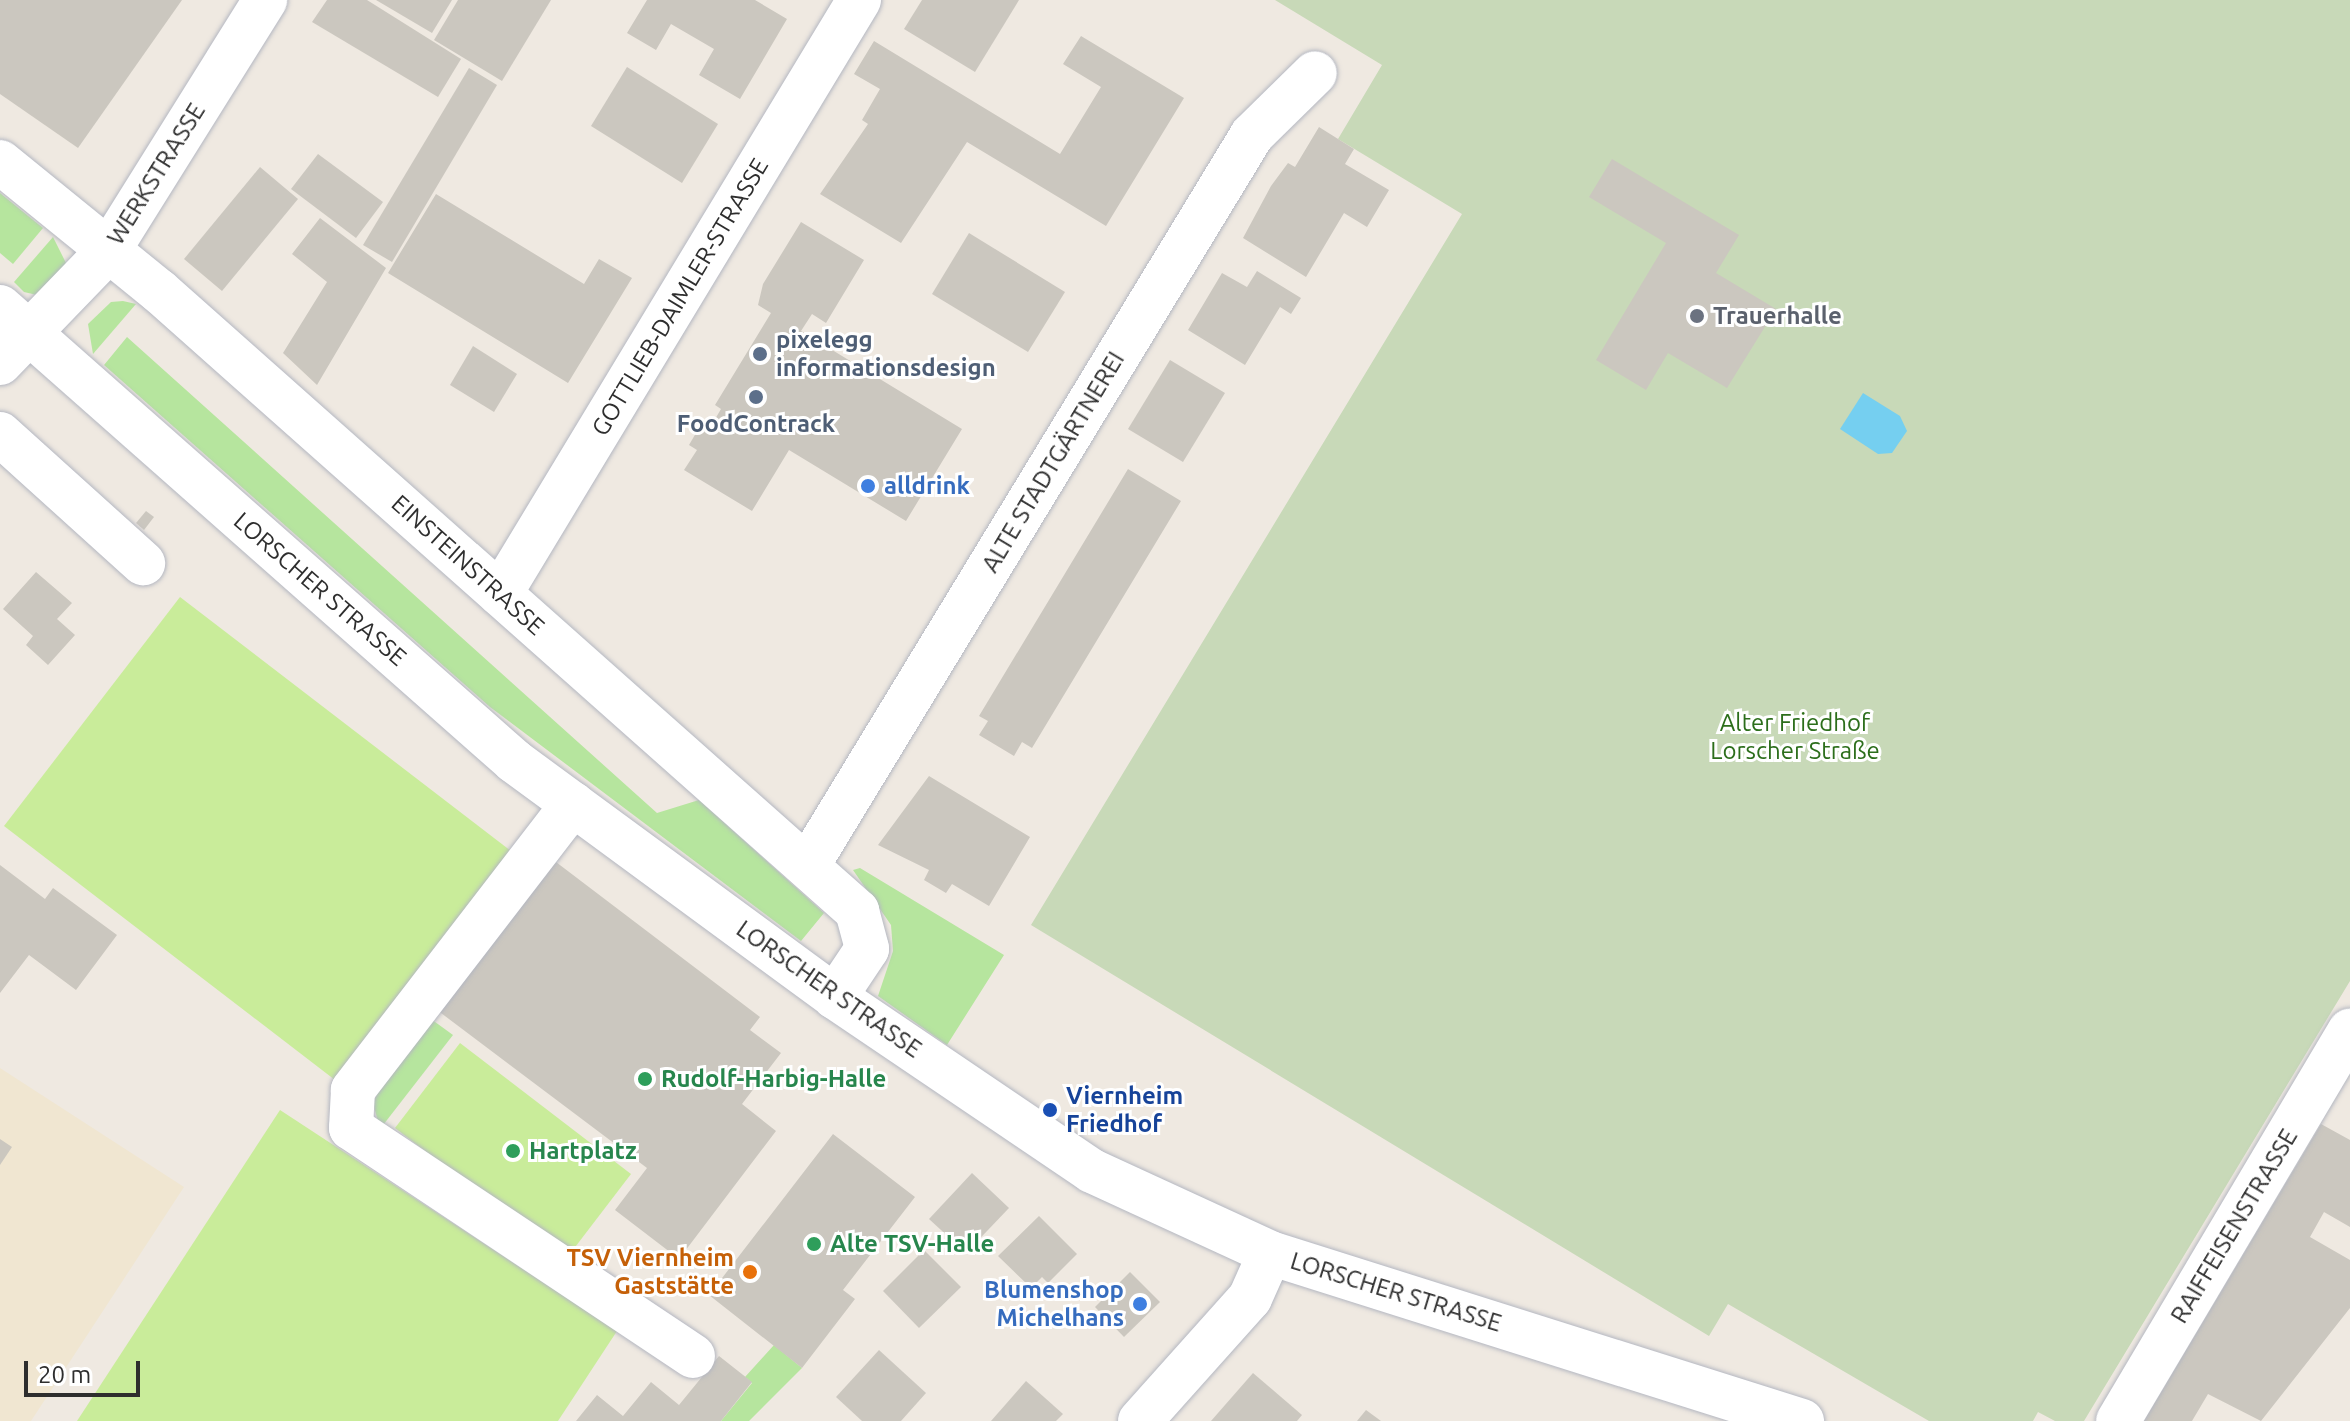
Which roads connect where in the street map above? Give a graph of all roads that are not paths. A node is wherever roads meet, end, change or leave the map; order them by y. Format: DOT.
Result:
graph roads {
  1 [pos="265,0"];
  2 [pos="859,0"];
  3 [pos="1315,73"];
  4 [pos="0,162"];
  5 [pos="109,250"];
  6 [pos="0,307"];
  7 [pos="33,337"];
  8 [pos="0,363"];
  9 [pos="0,434"];
  10 [pos="143,563"];
  11 [pos="500,594"];
  12 [pos="573,804"];
  13 [pos="808,865"];
  14 [pos="835,997"];
  15 [pos="2350,1031"];
  16 [pos="1270,1253"];
  17 [pos="693,1356"];
  18 [pos="1791,1419"];
  19 [pos="1140,1421"];
  20 [pos="2118,1421"];
  1 -- 5 [label="street, WERKSTRASSE"];
  2 -- 11 [label="street, GOTTLIEB-DAIMLER-STRASSE"];
  3 -- 13 [label="street, ALTE STADTGÄRTNEREI"];
  4 -- 5 [label="street, EINSTEINSTRASSE"];
  5 -- 7 [label="street, WERKSTRASSE"];
  5 -- 11 [label="street, EINSTEINSTRASSE"];
  6 -- 7 [label="street, LORSCHER STRASSE"];
  7 -- 8 [label="street, WERKSTRASSE"];
  7 -- 12 [label="street, LORSCHER STRASSE"];
  9 -- 10 [label="street"];
  11 -- 13 [label="street, EINSTEINSTRASSE"];
  12 -- 14 [label="street, LORSCHER STRASSE"];
  12 -- 17 [label="street"];
  13 -- 14 [label="street, EINSTEINSTRASSE"];
  14 -- 16 [label="street, LORSCHER STRASSE"];
  15 -- 20 [label="street, RAIFFEISENSTRASSE"];
  16 -- 18 [label="street, LORSCHER STRASSE"];
  16 -- 19 [label="street"];
}
